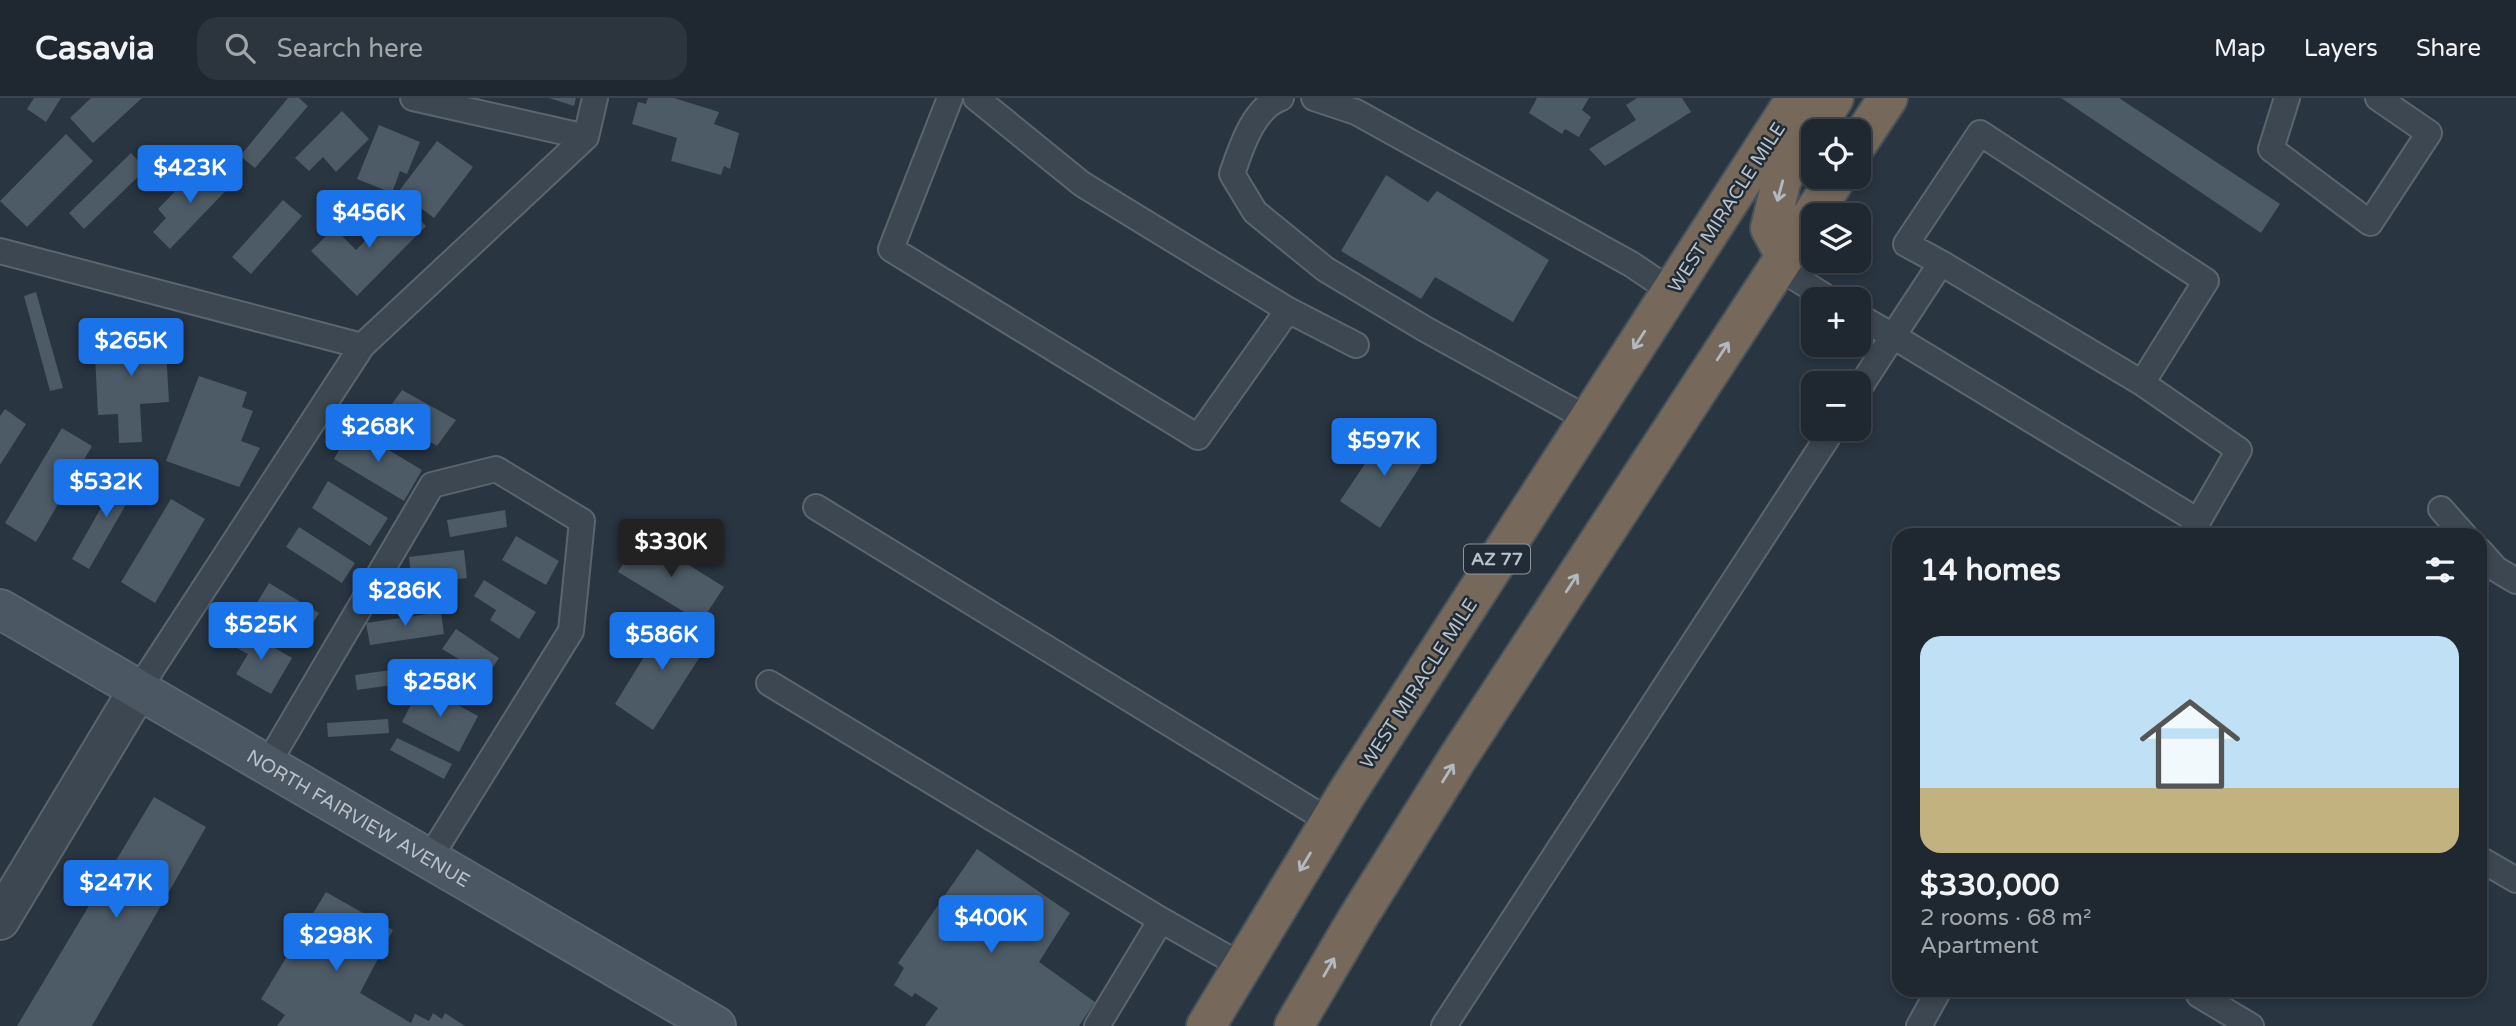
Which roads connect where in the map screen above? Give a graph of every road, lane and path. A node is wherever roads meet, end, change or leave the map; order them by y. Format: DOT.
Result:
graph roads {
  1 [pos="413,98"];
  2 [pos="595,98"];
  3 [pos="950,98"];
  4 [pos="976,98"];
  5 [pos="1280,98"];
  6 [pos="1314,98"];
  7 [pos="1834,98"];
  8 [pos="1888,98"];
  9 [pos="2287,98"];
  10 [pos="2378,98"];
  11 [pos="1802,112"];
  12 [pos="1871,124"];
  13 [pos="586,137"];
  14 [pos="1829,189"];
  15 [pos="0,251"];
  16 [pos="1782,261"];
  17 [pos="1941,263"];
  18 [pos="1814,287"];
  19 [pos="1671,291"];
  20 [pos="1287,310"];
  21 [pos="1871,323"];
  22 [pos="1894,336"];
  23 [pos="1356,345"];
  24 [pos="362,346"];
  25 [pos="1871,371"];
  26 [pos="2142,383"];
  27 [pos="1588,419"];
  28 [pos="1825,441"];
  29 [pos="816,507"];
  30 [pos="2441,509"];
  31 [pos="2194,528"];
  32 [pos="2458,528"];
  33 [pos="2487,559"];
  34 [pos="2516,581"];
  35 [pos="0,609"];
  36 [pos="769,683"];
  37 [pos="138,690"];
  38 [pos="267,765"];
  39 [pos="1329,821"];
  40 [pos="429,859"];
  41 [pos="2487,863"];
  42 [pos="2516,880"];
  43 [pos="0,920"];
  44 [pos="1161,920"];
  45 [pos="1242,966"];
  46 [pos="1935,997"];
  47 [pos="2202,997"];
  48 [pos="716,1026"];
  49 [pos="1097,1026"];
  50 [pos="1206,1026"];
  51 [pos="1294,1026"];
  52 [pos="1444,1026"];
  53 [pos="1919,1026"];
  54 [pos="2251,1026"];
  1 -- 13 [label="lane"];
  2 -- 13 [label="lane"];
  3 -- 20 [label="lane"];
  4 -- 20 [label="lane"];
  5 -- 27 [label="lane"];
  6 -- 19 [label="lane"];
  7 -- 11 [label="highway"];
  8 -- 12 [label="highway"];
  9 -- 10 [label="lane"];
  11 -- 16 [label="highway, one-way"];
  11 -- 19 [label="highway, WEST MIRACLE MILE / AZ 77"];
  13 -- 24 [label="lane"];
  14 -- 16 [label="highway"];
  15 -- 24 [label="lane"];
  16 -- 18 [label="lane"];
  51 -- 16 [label="highway, one-way"];
  17 -- 22 [label="lane"];
  17 -- 26 [label="lane"];
  17 -- 26 [label="lane"];
  19 -- 27 [label="highway, WEST MIRACLE MILE / AZ 77, one-way"];
  20 -- 23 [label="lane"];
  21 -- 22 [label="lane"];
  22 -- 25 [label="lane"];
  22 -- 31 [label="lane"];
  24 -- 37 [label="lane"];
  26 -- 31 [label="lane"];
  27 -- 39 [label="highway, WEST MIRACLE MILE / AZ 77"];
  28 -- 52 [label="lane"];
  29 -- 39 [label="lane"];
  30 -- 32 [label="lane"];
  33 -- 34 [label="lane"];
  35 -- 37 [label="street, NORTH FAIRVIEW AVENUE"];
  36 -- 44 [label="lane"];
  37 -- 38 [label="street, NORTH FAIRVIEW AVENUE"];
  37 -- 43 [label="street"];
  38 -- 40 [label="street, NORTH FAIRVIEW AVENUE"];
  38 -- 40 [label="lane"];
  39 -- 45 [label="highway, WEST MIRACLE MILE / AZ 77, one-way"];
  40 -- 48 [label="street, NORTH FAIRVIEW AVENUE"];
  41 -- 42 [label="lane"];
  44 -- 45 [label="lane"];
  44 -- 49 [label="lane"];
  45 -- 50 [label="highway, WEST MIRACLE MILE / AZ 77"];
  46 -- 53 [label="lane"];
  47 -- 54 [label="lane"];
}
